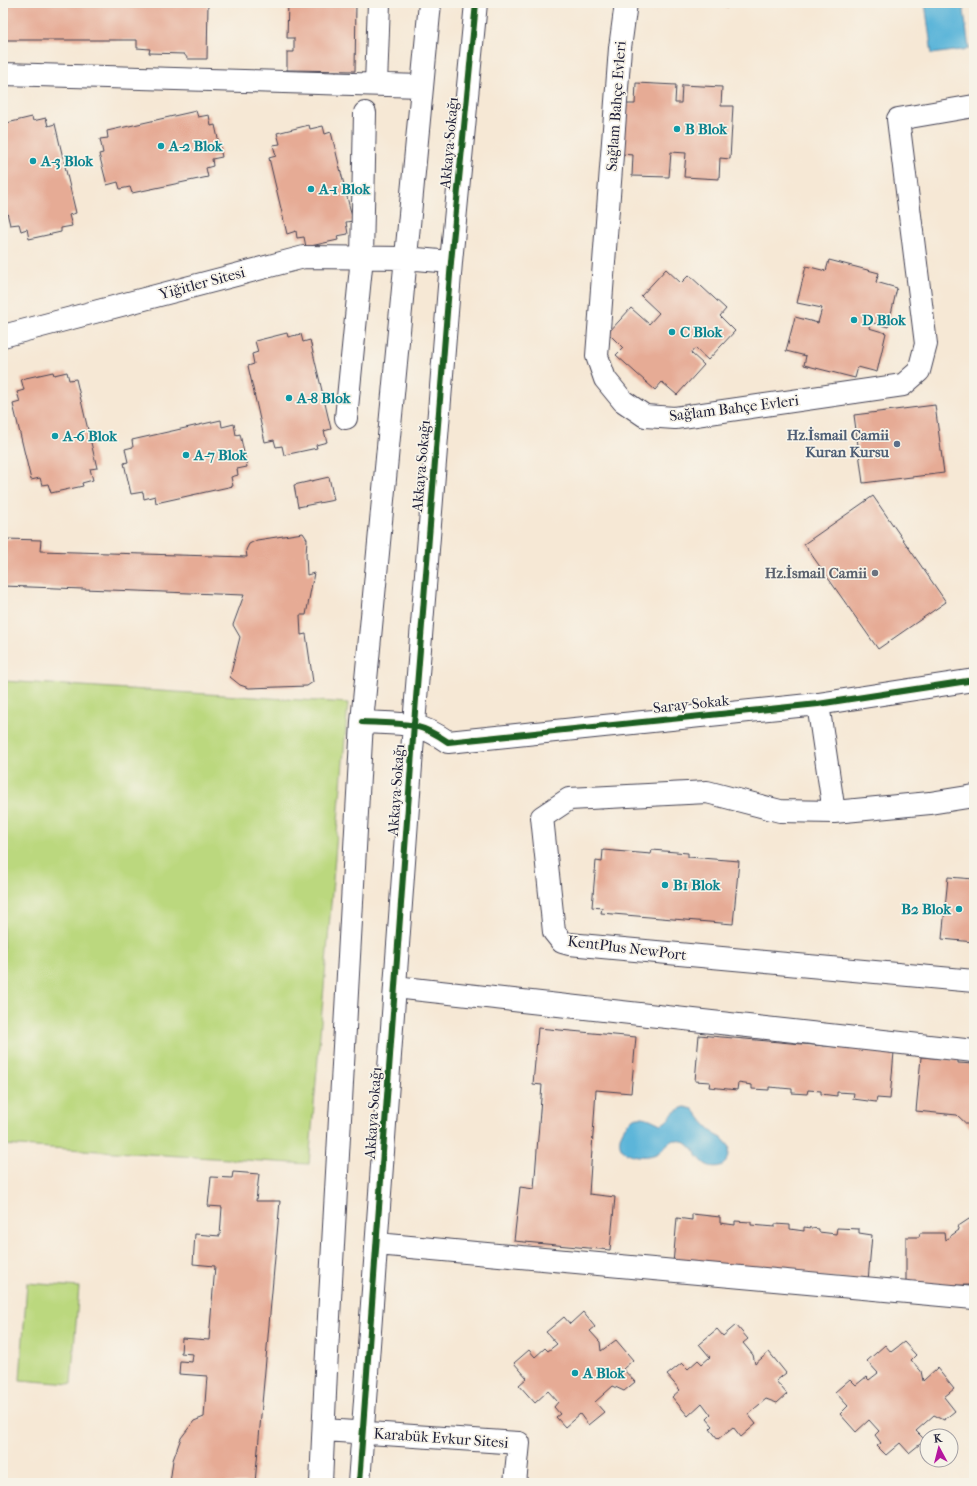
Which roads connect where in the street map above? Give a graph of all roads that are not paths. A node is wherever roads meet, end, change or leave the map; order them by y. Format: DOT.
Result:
graph roads {
  1 [pos="379,3"];
  2 [pos="430,3"];
  3 [pos="476,3"];
  4 [pos="626,3"];
  5 [pos="3,74"];
  6 [pos="376,84"];
  7 [pos="422,86"];
  8 [pos="974,106"];
  9 [pos="366,112"];
  10 [pos="362,257"];
  11 [pos="405,258"];
  12 [pos="451,262"];
  13 [pos="3,336"];
  14 [pos="346,418"];
  15 [pos="974,680"];
  16 [pos="818,704"];
  17 [pos="362,722"];
  18 [pos="414,724"];
  19 [pos="974,796"];
  20 [pos="834,812"];
  21 [pos="974,981"];
  22 [pos="395,987"];
  23 [pos="974,1051"];
  24 [pos="377,1244"];
  25 [pos="974,1298"];
  26 [pos="324,1430"];
  27 [pos="363,1432"];
  28 [pos="321,1483"];
  29 [pos="359,1483"];
  30 [pos="515,1483"];
  1 -- 6 [label="street"];
  2 -- 7 [label="street"];
  3 -- 12 [label="street, Akkaya Sokağı"];
  4 -- 8 [label="street, Sağlam Bahçe Evleri"];
  5 -- 6 [label="street"];
  6 -- 7 [label="street"];
  7 -- 11 [label="street"];
  9 -- 10 [label="street"];
  10 -- 11 [label="street, Yiğitler Sitesi"];
  10 -- 13 [label="street, Yiğitler Sitesi"];
  10 -- 14 [label="street"];
  11 -- 12 [label="street"];
  11 -- 17 [label="street"];
  12 -- 18 [label="street, Akkaya Sokağı"];
  15 -- 16 [label="street, Saray Sokak"];
  16 -- 18 [label="street, Saray Sokak"];
  16 -- 20 [label="street"];
  17 -- 18 [label="street, Saray Sokak"];
  17 -- 26 [label="street"];
  18 -- 22 [label="street, Akkaya Sokağı"];
  19 -- 20 [label="street, KentPlus NewPort"];
  20 -- 21 [label="street, KentPlus NewPort"];
  22 -- 23 [label="street"];
  22 -- 24 [label="street, Akkaya Sokağı"];
  24 -- 25 [label="street"];
  24 -- 27 [label="street, Akkaya Sokağı"];
  26 -- 27 [label="street, Karabük Evkur Sitesi"];
  26 -- 28 [label="street"];
  27 -- 29 [label="street, Akkaya Sokağı"];
  27 -- 30 [label="street, Karabük Evkur Sitesi"];
}
